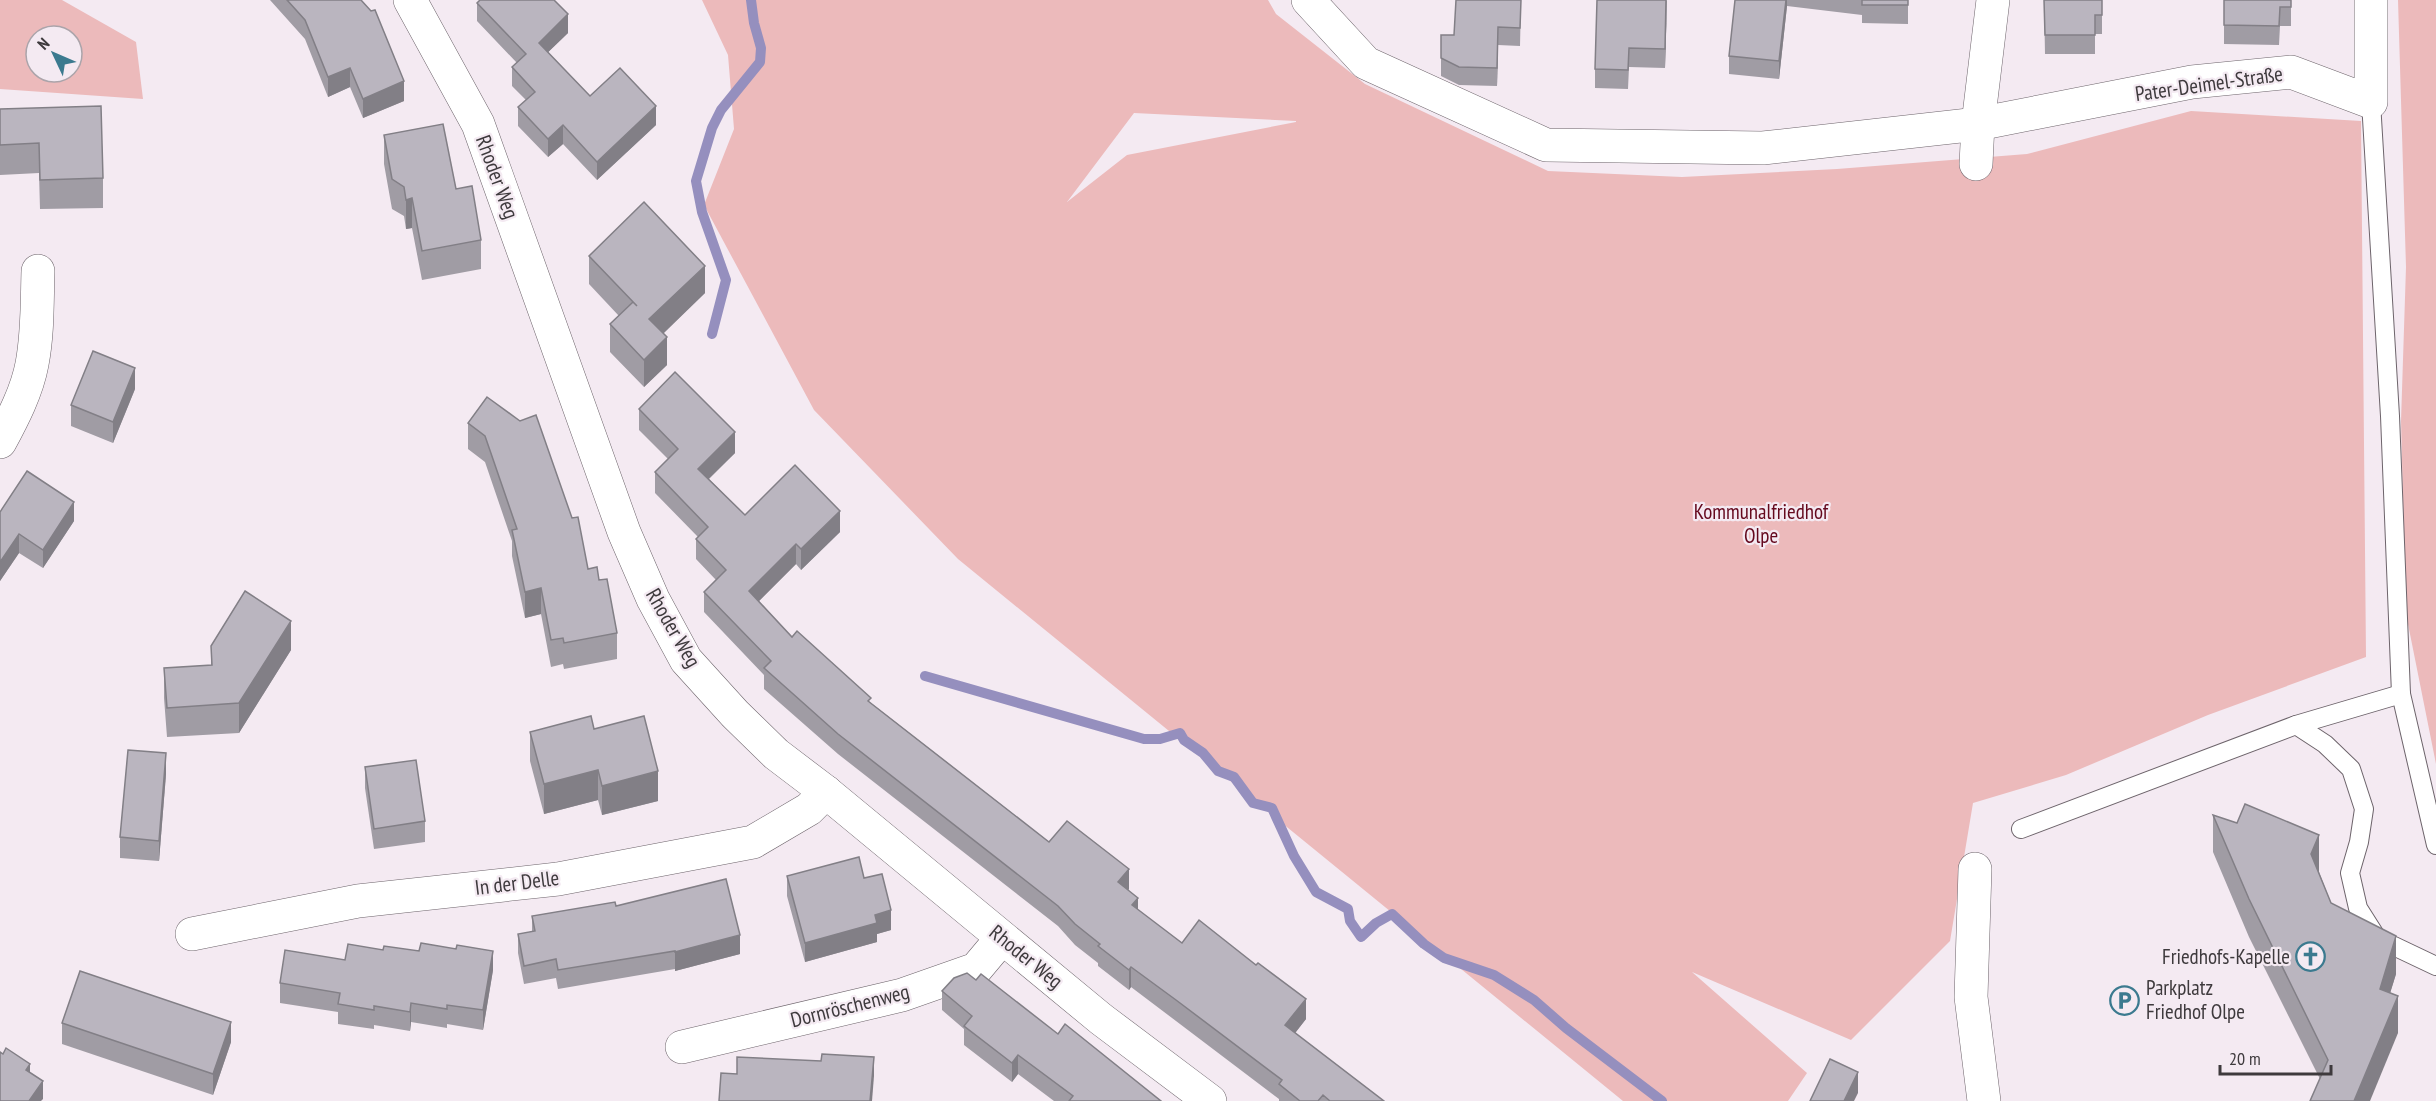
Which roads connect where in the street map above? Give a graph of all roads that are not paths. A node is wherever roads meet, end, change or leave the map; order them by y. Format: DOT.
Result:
graph roads {
  1 [pos="410,0"];
  2 [pos="1308,0"];
  3 [pos="1992,0"];
  4 [pos="2371,0"];
  5 [pos="2371,102"];
  6 [pos="1978,124"];
  7 [pos="1976,164"];
  8 [pos="38,271"];
  9 [pos="0,442"];
  10 [pos="2401,694"];
  11 [pos="2296,725"];
  12 [pos="826,792"];
  13 [pos="2021,829"];
  14 [pos="2436,845"];
  15 [pos="1975,870"];
  16 [pos="192,934"];
  17 [pos="1002,938"];
  18 [pos="2436,966"];
  19 [pos="682,1047"];
  20 [pos="1210,1101"];
  21 [pos="1984,1101"];
  1 -- 12 [label="street, Rhoder Weg"];
  2 -- 6 [label="street, Pater-Deimel-Straße"];
  3 -- 6 [label="street"];
  4 -- 5 [label="street"];
  5 -- 6 [label="street, Pater-Deimel-Straße"];
  5 -- 10 [label="lane"];
  6 -- 7 [label="street"];
  8 -- 9 [label="street"];
  10 -- 11 [label="lane"];
  10 -- 14 [label="lane"];
  11 -- 13 [label="lane"];
  11 -- 18 [label="lane"];
  12 -- 16 [label="street, In der Delle"];
  12 -- 17 [label="street, Rhoder Weg"];
  15 -- 21 [label="street"];
  17 -- 19 [label="street, Dornröschenweg"];
  17 -- 20 [label="street, Rhoder Weg"];
}
